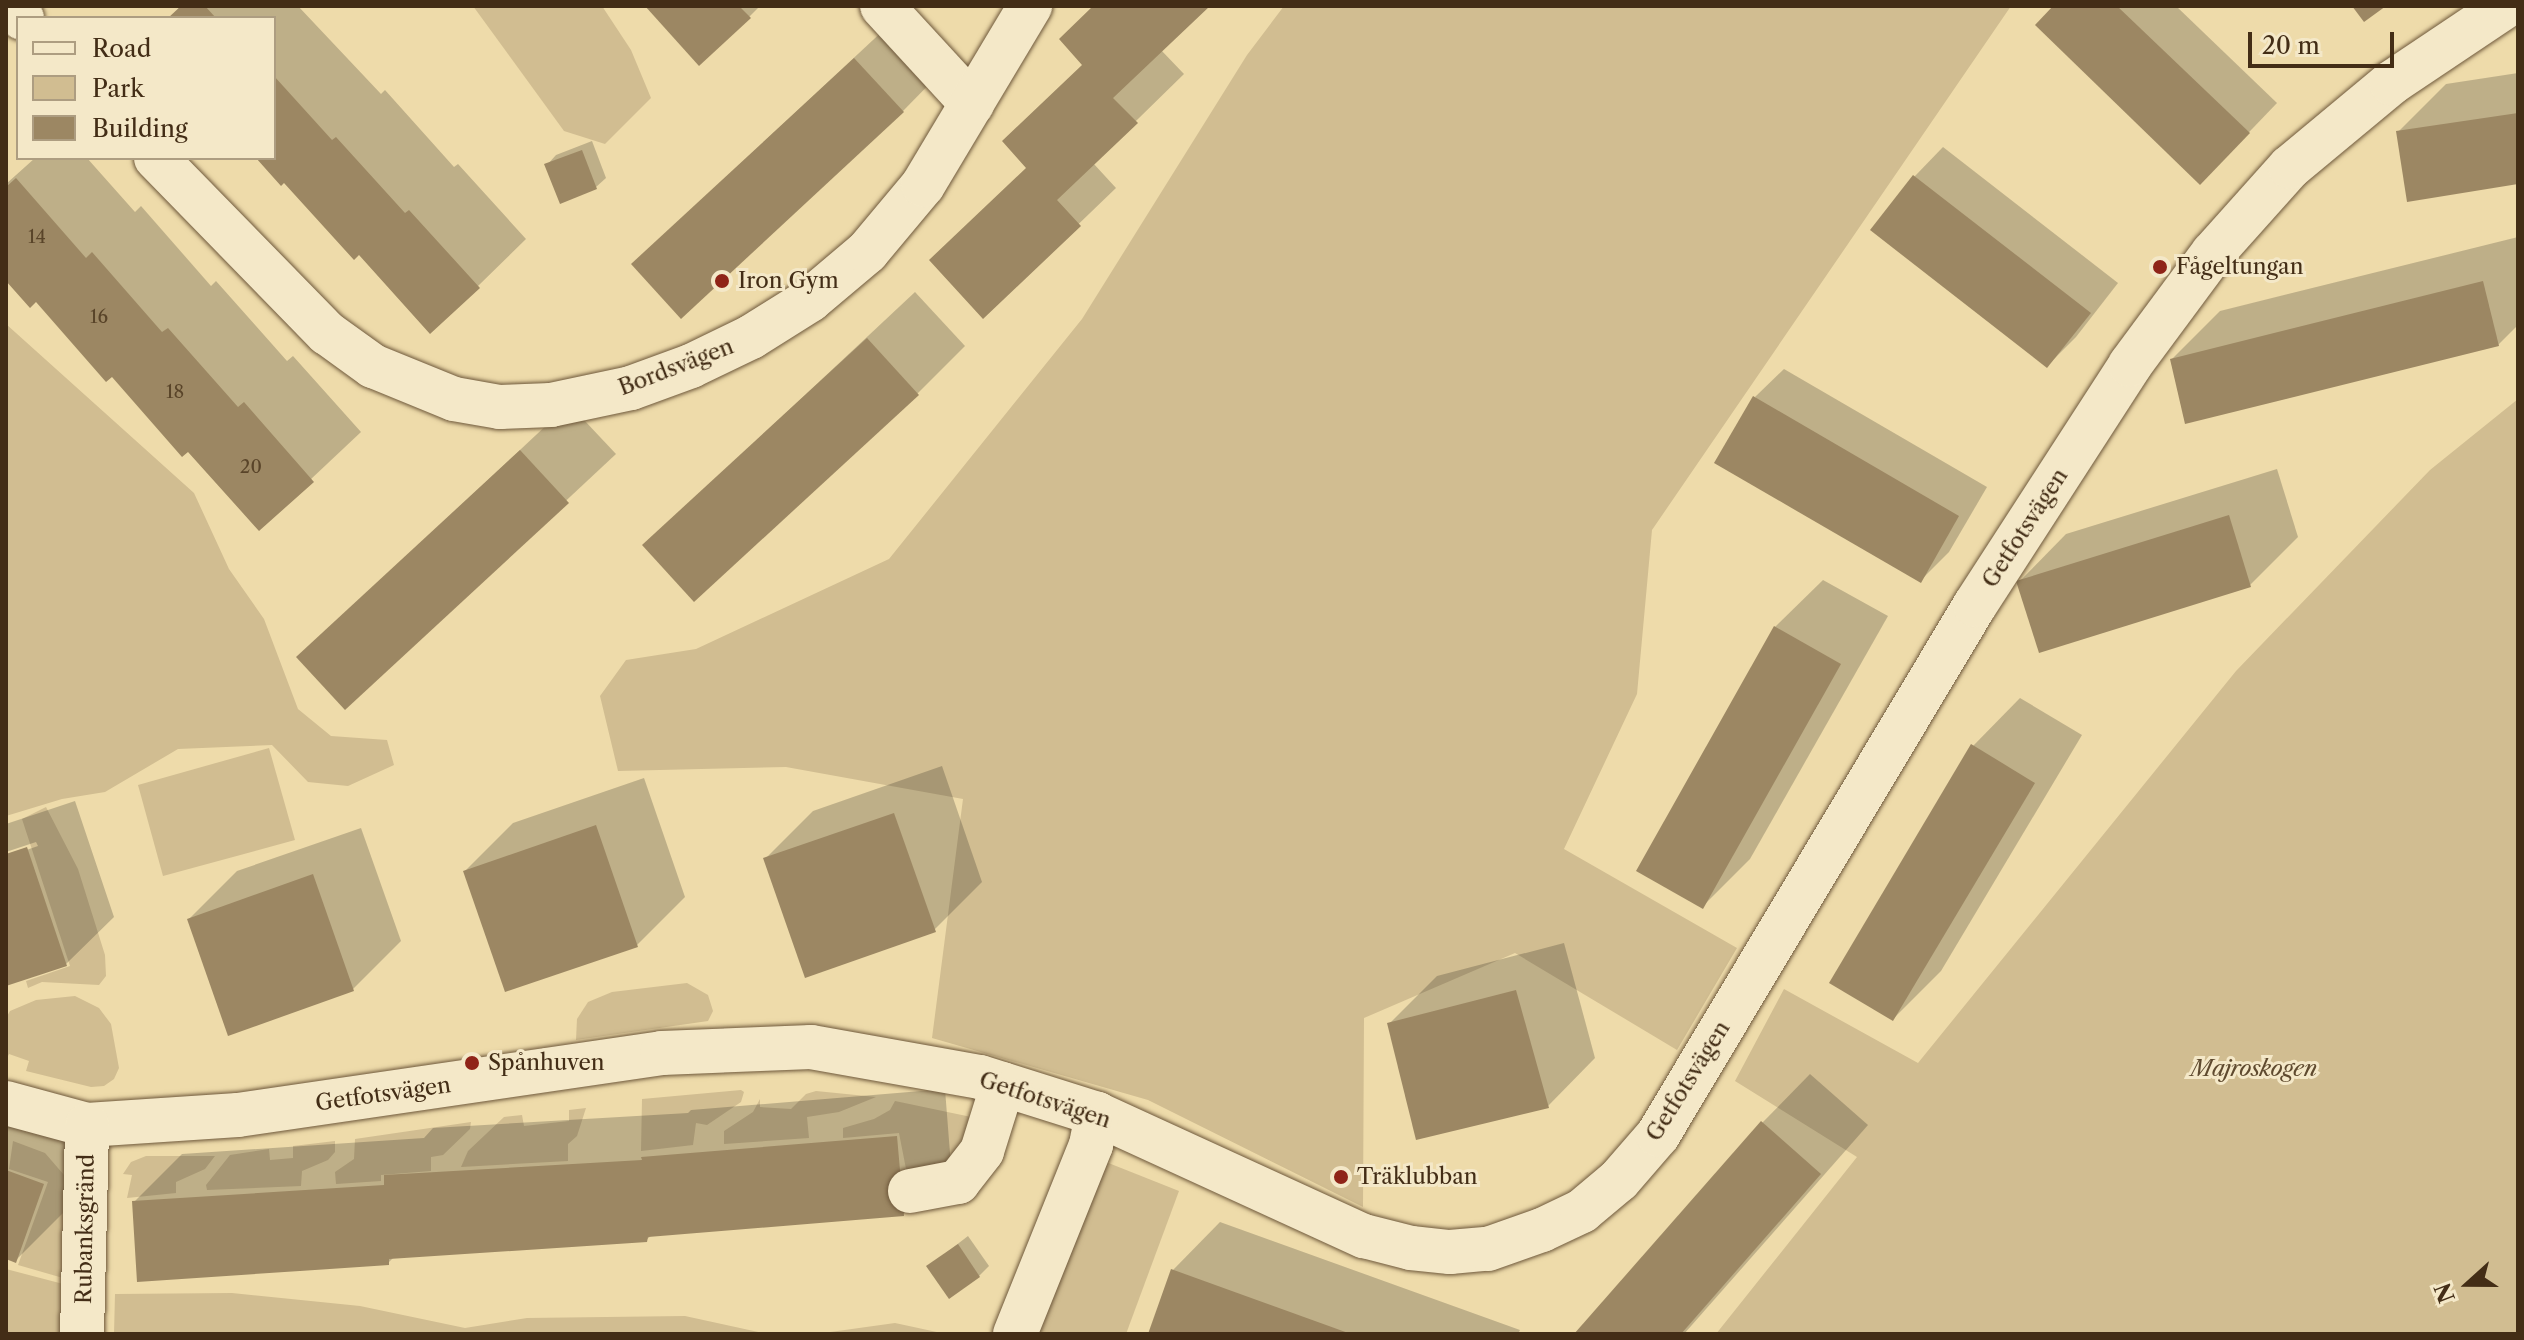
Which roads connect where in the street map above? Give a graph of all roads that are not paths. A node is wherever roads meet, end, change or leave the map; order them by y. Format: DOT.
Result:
graph roads {
  1 [pos="882,6"];
  2 [pos="1030,6"];
  3 [pos="2506,6"];
  4 [pos="972,104"];
  5 [pos="158,160"];
  6 [pos="1003,1084"];
  7 [pos="6,1103"];
  8 [pos="1097,1114"];
  9 [pos="87,1125"];
  10 [pos="910,1191"];
  11 [pos="82,1334"];
  12 [pos="1015,1334"];
  1 -- 4 [label="street"];
  2 -- 4 [label="street, Bordsvägen"];
  3 -- 8 [label="street, Getfotsvägen"];
  4 -- 5 [label="street, Bordsvägen"];
  6 -- 8 [label="street, Getfotsvägen"];
  6 -- 9 [label="street, Getfotsvägen"];
  6 -- 10 [label="street"];
  7 -- 9 [label="street, Getfotsvägen"];
  8 -- 12 [label="street"];
  9 -- 11 [label="street, Rubanksgränd"];
}
